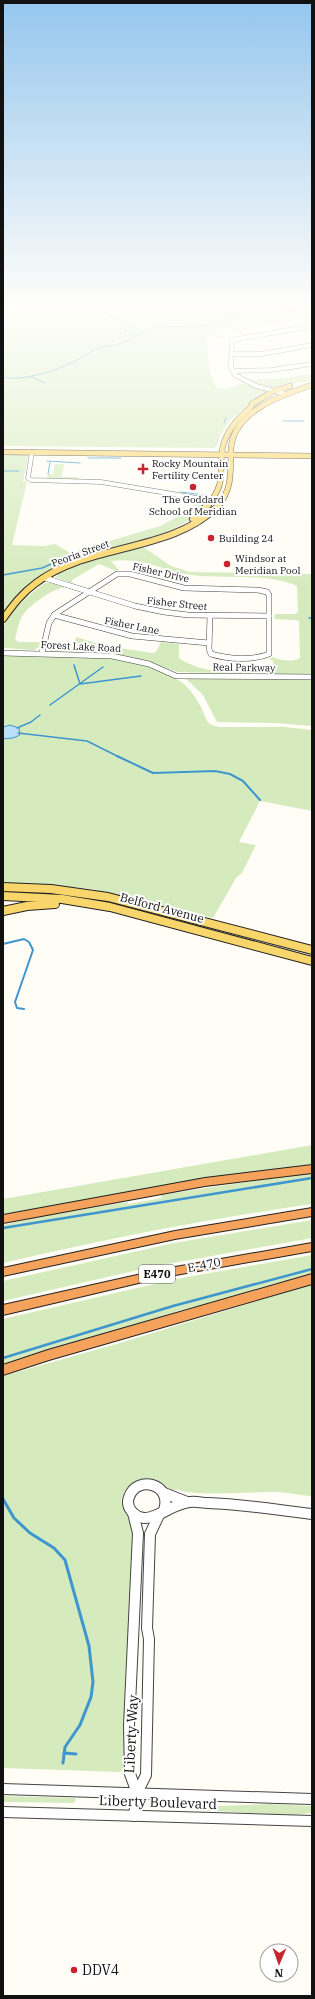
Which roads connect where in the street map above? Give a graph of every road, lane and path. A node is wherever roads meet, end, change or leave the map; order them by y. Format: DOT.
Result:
graph roads {
  1 [pos="261,401"];
  2 [pos="272,401"];
  3 [pos="3,448"];
  4 [pos="76,449"];
  5 [pos="312,451"];
  6 [pos="3,452"];
  7 [pos="32,452"];
  8 [pos="222,452"];
  9 [pos="231,452"];
  10 [pos="312,456"];
  11 [pos="210,501"];
  12 [pos="221,502"];
  13 [pos="180,530"];
  14 [pos="45,578"];
  15 [pos="88,592"];
  16 [pos="54,614"];
  17 [pos="210,615"];
  18 [pos="269,616"];
  19 [pos="3,619"];
  20 [pos="209,643"];
  21 [pos="3,652"];
  22 [pos="42,653"];
  23 [pos="176,676"];
  24 [pos="312,677"];
  25 [pos="3,887"];
  26 [pos="3,896"];
  27 [pos="94,904"];
  28 [pos="3,911"];
  29 [pos="312,950"];
  30 [pos="312,961"];
  31 [pos="312,1168"];
  32 [pos="312,1212"];
  33 [pos="3,1219"];
  34 [pos="312,1247"];
  35 [pos="3,1272"];
  36 [pos="312,1279"];
  37 [pos="3,1310"];
  38 [pos="3,1370"];
  39 [pos="164,1493"];
  40 [pos="187,1502"];
  41 [pos="133,1513"];
  42 [pos="162,1513"];
  43 [pos="312,1514"];
  44 [pos="3,1789"];
  45 [pos="137,1793"];
  46 [pos="312,1799"];
  47 [pos="3,1812"];
  48 [pos="134,1816"];
  49 [pos="312,1822"];
  1 -- 8 [label="main road, Peoria Street"];
  2 -- 9 [label="main road"];
  3 -- 4 [label="main road"];
  4 -- 7 [label="main road"];
  4 -- 8 [label="main road"];
  5 -- 9 [label="main road"];
  6 -- 7 [label="main road"];
  7 -- 8 [label="main road"];
  7 -- 11 [label="street"];
  8 -- 9 [label="main road"];
  8 -- 11 [label="main road, Peoria Street"];
  9 -- 10 [label="main road"];
  9 -- 12 [label="main road, Peoria Street"];
  11 -- 12 [label="street"];
  11 -- 13 [label="main road, Peoria Street"];
  12 -- 13 [label="main road, Peoria Street"];
  13 -- 14 [label="main road, Peoria Street"];
  14 -- 15 [label="street, Fisher Street"];
  14 -- 19 [label="main road, Peoria Street"];
  15 -- 16 [label="street, Fisher Drive"];
  15 -- 17 [label="street, Fisher Street"];
  15 -- 18 [label="street, Fisher Drive"];
  16 -- 20 [label="street, Fisher Lane"];
  16 -- 22 [label="street"];
  17 -- 18 [label="street, Fisher Street"];
  17 -- 20 [label="street"];
  18 -- 20 [label="street"];
  21 -- 22 [label="street, Forest Lake Road"];
  22 -- 23 [label="street, Forest Lake Road"];
  23 -- 24 [label="street, Real Parkway"];
  25 -- 29 [label="main road, Belford Avenue"];
  26 -- 27 [label="main road, Belford Avenue"];
  27 -- 28 [label="main road"];
  27 -- 30 [label="main road, Belford Avenue"];
  31 -- 33 [label="highway"];
  32 -- 35 [label="highway"];
  34 -- 37 [label="highway, E-470 / E470"];
  36 -- 38 [label="highway"];
  39 -- 40 [label="street"];
  39 -- 41 [label="street"];
  39 -- 42 [label="street"];
  40 -- 42 [label="street"];
  40 -- 43 [label="street"];
  41 -- 42 [label="street"];
  41 -- 45 [label="street, Liberty Way"];
  42 -- 45 [label="street, Liberty Way"];
  44 -- 45 [label="street, Liberty Boulevard"];
  45 -- 46 [label="street, Liberty Boulevard"];
  45 -- 48 [label="street"];
  47 -- 48 [label="street, Liberty Boulevard"];
  48 -- 49 [label="street, Liberty Boulevard"];
}
